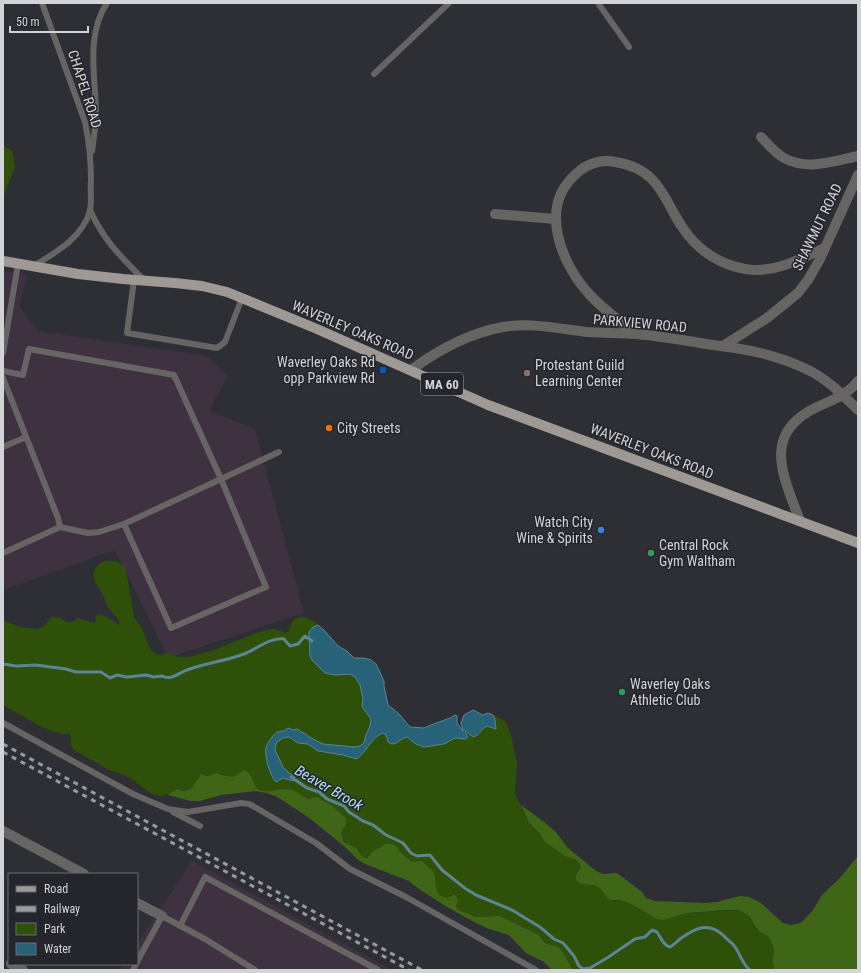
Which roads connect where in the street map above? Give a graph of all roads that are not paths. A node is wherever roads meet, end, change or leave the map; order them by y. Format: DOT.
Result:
graph roads {
  1 [pos="42,3"];
  2 [pos="107,3"];
  3 [pos="445,3"];
  4 [pos="449,3"];
  5 [pos="598,3"];
  6 [pos="441,10"];
  7 [pos="629,47"];
  8 [pos="374,74"];
  9 [pos="760,137"];
  10 [pos="858,156"];
  11 [pos="91,164"];
  12 [pos="858,175"];
  13 [pos="90,210"];
  14 [pos="495,214"];
  15 [pos="555,218"];
  16 [pos="825,248"];
  17 [pos="3,261"];
  18 [pos="18,264"];
  19 [pos="32,267"];
  20 [pos="134,280"];
  21 [pos="145,281"];
  22 [pos="242,298"];
  23 [pos="636,334"];
  24 [pos="723,346"];
  25 [pos="3,353"];
  26 [pos="410,370"];
  27 [pos="3,371"];
  28 [pos="3,378"];
  29 [pos="858,381"];
  30 [pos="843,395"];
  31 [pos="858,410"];
  32 [pos="26,437"];
  33 [pos="3,447"];
  34 [pos="279,452"];
  35 [pos="221,479"];
  36 [pos="800,521"];
  37 [pos="124,524"];
  38 [pos="60,527"];
  39 [pos="858,543"];
  40 [pos="3,553"];
  41 [pos="3,723"];
  42 [pos="168,809"];
  43 [pos="200,826"];
  44 [pos="3,831"];
  45 [pos="82,873"];
  46 [pos="138,904"];
  47 [pos="162,916"];
  48 [pos="180,926"];
  49 [pos="138,961"];
  50 [pos="14,965"];
  51 [pos="23,970"];
  52 [pos="255,970"];
  53 [pos="378,970"];
  54 [pos="536,970"];
  1 -- 11 [label="lane, CHAPEL ROAD"];
  2 -- 11 [label="lane"];
  3 -- 6 [label="lane"];
  4 -- 6 [label="lane"];
  5 -- 7 [label="lane"];
  6 -- 8 [label="lane"];
  9 -- 10 [label="street"];
  11 -- 13 [label="lane, CHAPEL ROAD"];
  12 -- 16 [label="street, SHAWMUT ROAD"];
  13 -- 19 [label="lane, CHAPEL ROAD"];
  13 -- 21 [label="lane, CHAPEL ROAD"];
  14 -- 15 [label="street"];
  15 -- 16 [label="street"];
  15 -- 23 [label="street"];
  16 -- 24 [label="street, SHAWMUT ROAD"];
  17 -- 18 [label="main road, WAVERLEY OAKS ROAD / MA 60"];
  18 -- 19 [label="main road, WAVERLEY OAKS ROAD / MA 60"];
  18 -- 25 [label="lane"];
  19 -- 20 [label="main road, WAVERLEY OAKS ROAD / MA 60"];
  20 -- 21 [label="main road, WAVERLEY OAKS ROAD / MA 60"];
  20 -- 22 [label="lane"];
  21 -- 22 [label="main road, WAVERLEY OAKS ROAD / MA 60"];
  22 -- 26 [label="main road, WAVERLEY OAKS ROAD / MA 60"];
  23 -- 24 [label="street, PARKVIEW ROAD"];
  23 -- 26 [label="street, PARKVIEW ROAD"];
  24 -- 30 [label="street, PARKVIEW ROAD"];
  26 -- 36 [label="main road, WAVERLEY OAKS ROAD / MA 60"];
  27 -- 35 [label="lane"];
  28 -- 32 [label="lane"];
  29 -- 30 [label="street"];
  30 -- 31 [label="street, PARKVIEW ROAD"];
  30 -- 36 [label="street"];
  32 -- 33 [label="lane"];
  32 -- 38 [label="lane"];
  34 -- 35 [label="lane"];
  35 -- 37 [label="lane"];
  35 -- 37 [label="lane"];
  36 -- 39 [label="main road, WAVERLEY OAKS ROAD / MA 60"];
  37 -- 38 [label="lane"];
  38 -- 40 [label="lane"];
  41 -- 42 [label="lane"];
  42 -- 43 [label="lane"];
  42 -- 54 [label="lane"];
  44 -- 45 [label="street"];
  46 -- 47 [label="street"];
  47 -- 48 [label="lane"];
  47 -- 49 [label="lane"];
  48 -- 52 [label="lane"];
  48 -- 53 [label="lane"];
  50 -- 51 [label="street"];
}
